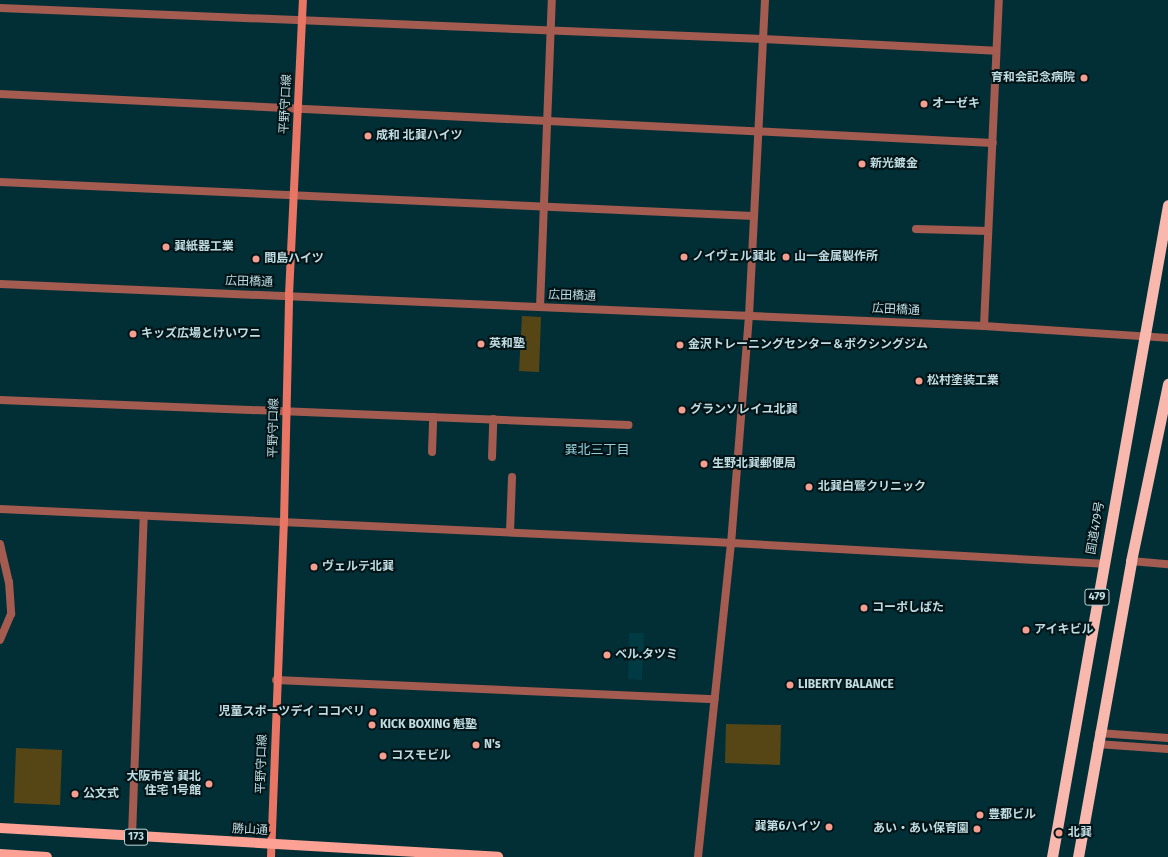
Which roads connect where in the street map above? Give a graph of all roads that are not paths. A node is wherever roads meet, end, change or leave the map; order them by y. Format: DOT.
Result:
graph roads {
  1 [pos="303,0"];
  2 [pos="552,0"];
  3 [pos="765,0"];
  4 [pos="999,0"];
  5 [pos="0,8"];
  6 [pos="303,20"];
  7 [pos="551,32"];
  8 [pos="763,39"];
  9 [pos="996,51"];
  10 [pos="0,94"];
  11 [pos="297,108"];
  12 [pos="548,120"];
  13 [pos="758,131"];
  14 [pos="992,143"];
  15 [pos="0,182"];
  16 [pos="294,195"];
  17 [pos="1168,205"];
  18 [pos="544,206"];
  19 [pos="753,216"];
  20 [pos="916,229"];
  21 [pos="988,232"];
  22 [pos="0,284"];
  23 [pos="289,295"];
  24 [pos="540,307"];
  25 [pos="749,316"];
  26 [pos="984,326"];
  27 [pos="1144,337"];
  28 [pos="1168,338"];
  29 [pos="1168,384"];
  30 [pos="0,400"];
  31 [pos="286,411"];
  32 [pos="433,417"];
  33 [pos="493,419"];
  34 [pos="629,425"];
  35 [pos="432,452"];
  36 [pos="492,457"];
  37 [pos="512,477"];
  38 [pos="0,509"];
  39 [pos="144,516"];
  40 [pos="284,522"];
  41 [pos="510,532"];
  42 [pos="0,544"];
  43 [pos="730,544"];
  44 [pos="1131,561"];
  45 [pos="1103,564"];
  46 [pos="1168,564"];
  47 [pos="0,640"];
  48 [pos="276,680"];
  49 [pos="715,699"];
  50 [pos="1099,733"];
  51 [pos="1168,738"];
  52 [pos="1097,744"];
  53 [pos="1168,749"];
  54 [pos="0,828"];
  55 [pos="132,836"];
  56 [pos="272,845"];
  57 [pos="0,854"];
  58 [pos="47,857"];
  59 [pos="271,857"];
  60 [pos="498,857"];
  61 [pos="698,857"];
  62 [pos="1052,857"];
  63 [pos="1078,857"];
  1 -- 6 [label="main road, 平野守口線"];
  2 -- 7 [label="street"];
  3 -- 8 [label="street"];
  4 -- 9 [label="street"];
  5 -- 6 [label="street"];
  6 -- 7 [label="street"];
  6 -- 11 [label="main road, 平野守口線"];
  7 -- 8 [label="street"];
  7 -- 12 [label="street"];
  8 -- 9 [label="street"];
  8 -- 13 [label="street"];
  9 -- 14 [label="street"];
  10 -- 11 [label="street"];
  11 -- 12 [label="street"];
  11 -- 16 [label="main road, 平野守口線"];
  12 -- 13 [label="street"];
  12 -- 18 [label="street"];
  13 -- 14 [label="street"];
  13 -- 19 [label="street"];
  14 -- 21 [label="street"];
  15 -- 16 [label="street"];
  16 -- 18 [label="street"];
  16 -- 23 [label="main road, 平野守口線"];
  17 -- 27 [label="highway, 国道479号 / 479"];
  18 -- 19 [label="street"];
  18 -- 24 [label="street"];
  19 -- 25 [label="street"];
  20 -- 21 [label="street"];
  21 -- 26 [label="street"];
  22 -- 23 [label="street, 広田橋通"];
  23 -- 24 [label="street, 広田橋通"];
  23 -- 31 [label="main road, 平野守口線"];
  24 -- 25 [label="street, 広田橋通"];
  25 -- 26 [label="street, 広田橋通"];
  25 -- 43 [label="street"];
  26 -- 27 [label="street, 広田橋通"];
  27 -- 28 [label="street, 広田橋通"];
  27 -- 45 [label="highway, 国道479号 / 479"];
  29 -- 44 [label="highway, 479"];
  30 -- 31 [label="street"];
  31 -- 32 [label="street"];
  31 -- 40 [label="main road, 平野守口線"];
  32 -- 33 [label="street"];
  32 -- 35 [label="street"];
  33 -- 34 [label="street"];
  33 -- 36 [label="street"];
  37 -- 41 [label="street"];
  38 -- 39 [label="street"];
  39 -- 40 [label="street"];
  39 -- 55 [label="street"];
  40 -- 41 [label="street"];
  40 -- 48 [label="main road, 平野守口線"];
  41 -- 43 [label="street"];
  42 -- 47 [label="street"];
  43 -- 45 [label="street"];
  43 -- 49 [label="street"];
  44 -- 46 [label="street"];
  44 -- 50 [label="highway, 479"];
  45 -- 62 [label="highway, 国道479号 / 479"];
  48 -- 49 [label="street"];
  48 -- 56 [label="main road, 平野守口線"];
  49 -- 61 [label="street"];
  50 -- 51 [label="street"];
  50 -- 52 [label="highway, 479"];
  52 -- 53 [label="street"];
  52 -- 63 [label="highway, 479"];
  54 -- 55 [label="main road, 勝山通 / 173"];
  55 -- 56 [label="main road, 勝山通 / 173"];
  56 -- 59 [label="main road, 平野守口線"];
  56 -- 60 [label="main road, 勝山通 / 173"];
  57 -- 58 [label="main road"];
}
